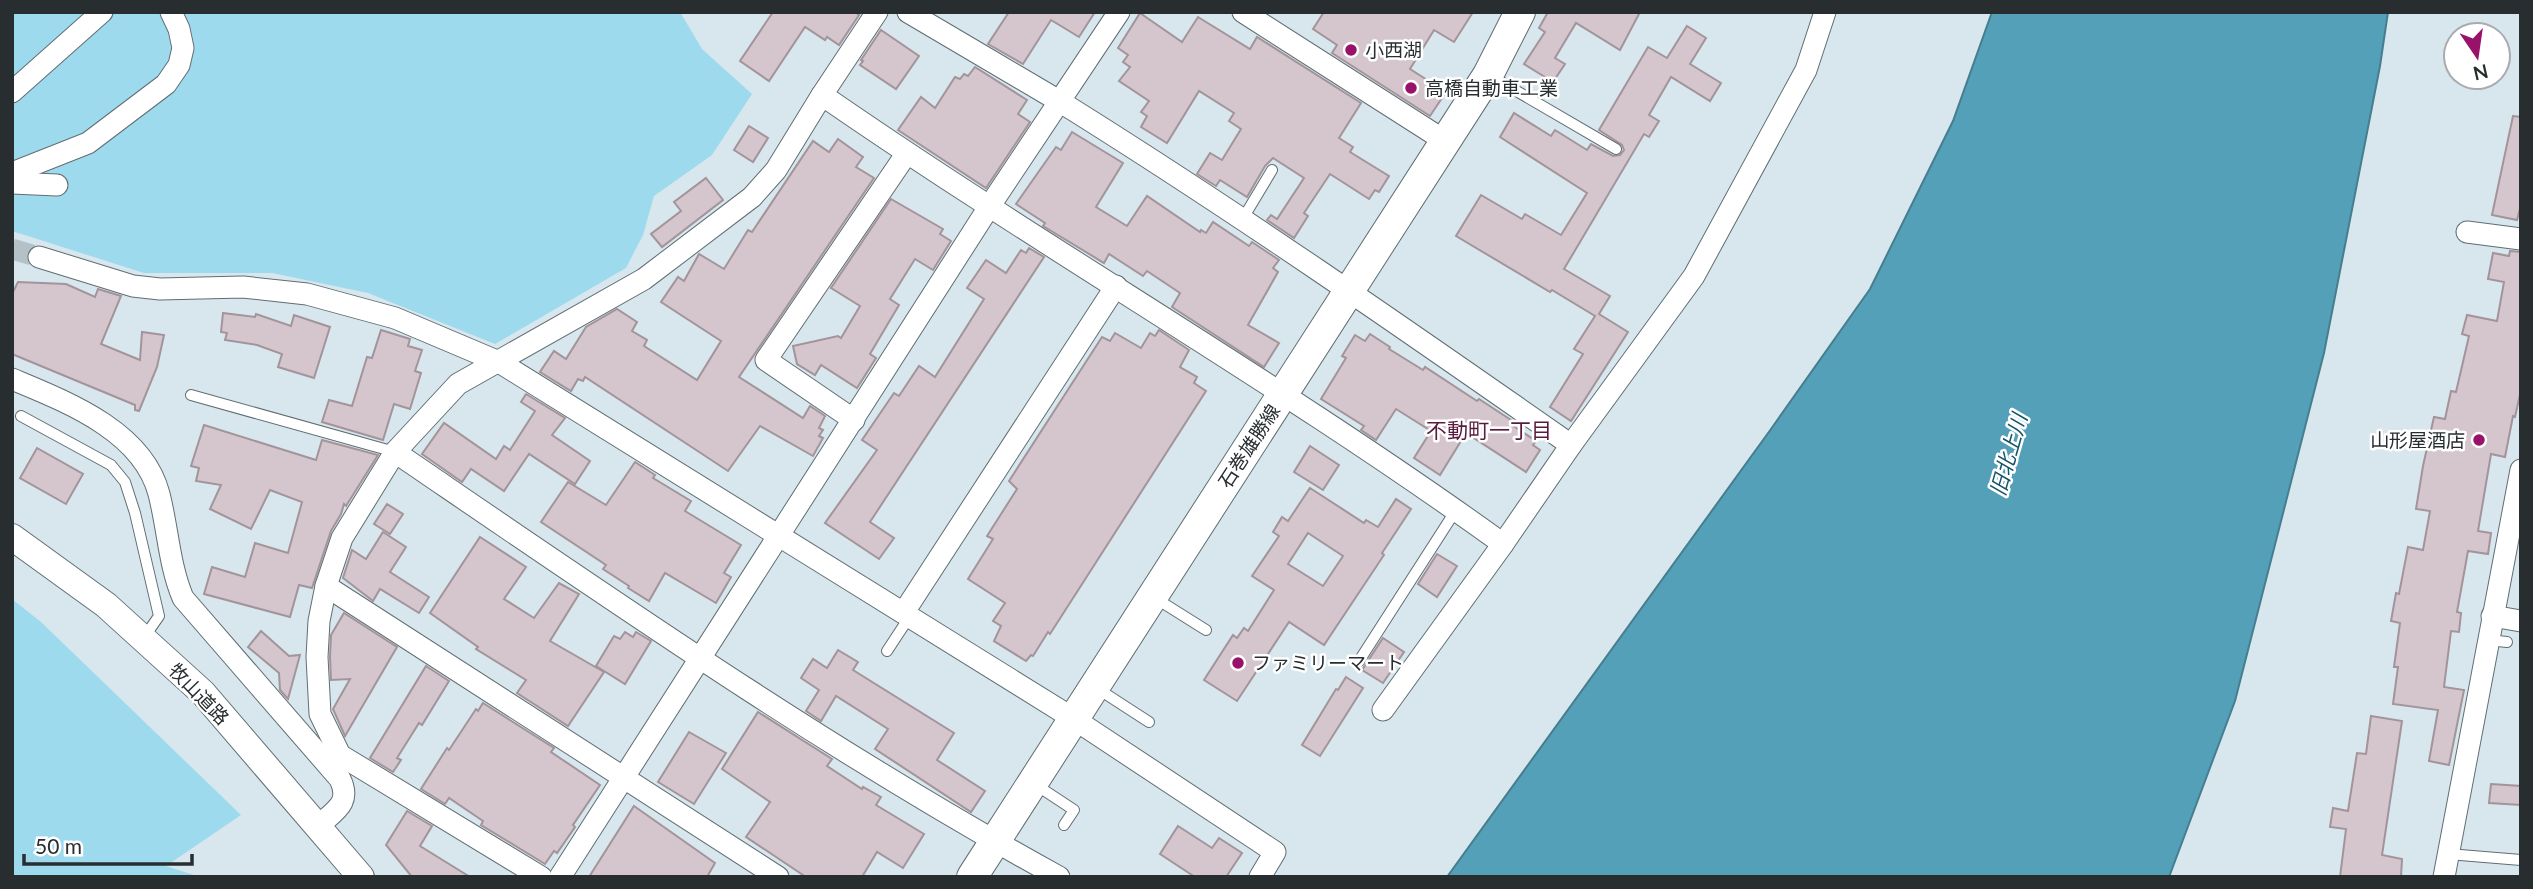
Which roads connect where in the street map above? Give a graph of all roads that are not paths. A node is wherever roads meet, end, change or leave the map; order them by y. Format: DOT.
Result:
graph roads {
  1 [pos="102,12"];
  2 [pos="171,12"];
  3 [pos="877,12"];
  4 [pos="908,12"];
  5 [pos="1119,12"];
  6 [pos="1244,12"];
  7 [pos="1520,12"];
  8 [pos="1825,12"];
  9 [pos="1488,75"];
  10 [pos="12,92"];
  11 [pos="822,95"];
  12 [pos="1059,102"];
  13 [pos="1445,141"];
  14 [pos="1616,149"];
  15 [pos="907,153"];
  16 [pos="1272,170"];
  17 [pos="12,173"];
  18 [pos="12,183"];
  19 [pos="57,185"];
  20 [pos="989,207"];
  21 [pos="1242,220"];
  22 [pos="2467,232"];
  23 [pos="2521,239"];
  24 [pos="38,257"];
  25 [pos="1116,286"];
  26 [pos="1349,291"];
  27 [pos="499,362"];
  28 [pos="12,379"];
  29 [pos="1282,394"];
  30 [pos="191,395"];
  31 [pos="21,416"];
  32 [pos="854,420"];
  33 [pos="1571,445"];
  34 [pos="395,452"];
  35 [pos="2521,470"];
  36 [pos="1457,510"];
  37 [pos="779,536"];
  38 [pos="12,537"];
  39 [pos="1503,544"];
  40 [pos="326,586"];
  41 [pos="1152,596"];
  42 [pos="907,614"];
  43 [pos="2492,617"];
  44 [pos="2521,621"];
  45 [pos="1206,630"];
  46 [pos="143,639"];
  47 [pos="887,652"];
  48 [pos="698,659"];
  49 [pos="1359,661"];
  50 [pos="1094,687"];
  51 [pos="1383,710"];
  52 [pos="1073,719"];
  53 [pos="1149,722"];
  54 [pos="625,777"];
  55 [pos="1032,783"];
  56 [pos="1064,825"];
  57 [pos="317,827"];
  58 [pos="993,841"];
  59 [pos="2448,855"];
  60 [pos="2521,860"];
  61 [pos="361,877"];
  62 [pos="541,877"];
  63 [pos="560,877"];
  64 [pos="778,877"];
  65 [pos="972,877"];
  66 [pos="1059,877"];
  67 [pos="1260,877"];
  68 [pos="2444,877"];
  1 -- 10 [label="street"];
  2 -- 17 [label="street"];
  3 -- 11 [label="street"];
  4 -- 12 [label="street"];
  5 -- 12 [label="street"];
  6 -- 13 [label="street"];
  7 -- 9 [label="main road, 石巻雄勝線"];
  8 -- 33 [label="street"];
  9 -- 13 [label="main road, 石巻雄勝線"];
  9 -- 14 [label="lane"];
  11 -- 15 [label="street"];
  11 -- 27 [label="street"];
  12 -- 20 [label="street"];
  12 -- 21 [label="street"];
  13 -- 26 [label="main road, 石巻雄勝線"];
  15 -- 20 [label="street"];
  15 -- 32 [label="street"];
  16 -- 21 [label="lane"];
  18 -- 19 [label="street"];
  20 -- 25 [label="street"];
  20 -- 32 [label="street"];
  21 -- 26 [label="street"];
  22 -- 23 [label="street"];
  24 -- 27 [label="street"];
  25 -- 29 [label="street"];
  25 -- 42 [label="street"];
  26 -- 29 [label="main road, 石巻雄勝線"];
  26 -- 33 [label="street"];
  27 -- 34 [label="street"];
  27 -- 37 [label="street"];
  28 -- 57 [label="street"];
  29 -- 36 [label="street"];
  29 -- 41 [label="main road, 石巻雄勝線"];
  30 -- 34 [label="lane"];
  31 -- 46 [label="lane"];
  32 -- 37 [label="street"];
  33 -- 39 [label="street"];
  34 -- 40 [label="street"];
  34 -- 48 [label="street"];
  35 -- 43 [label="street"];
  36 -- 39 [label="street"];
  36 -- 49 [label="lane"];
  37 -- 42 [label="street"];
  37 -- 48 [label="street"];
  38 -- 46 [label="street, 牧山道路"];
  39 -- 51 [label="street"];
  40 -- 54 [label="street"];
  40 -- 62 [label="street"];
  41 -- 45 [label="lane"];
  41 -- 50 [label="main road, 石巻雄勝線"];
  42 -- 47 [label="lane"];
  42 -- 52 [label="street"];
  43 -- 44 [label="street"];
  43 -- 59 [label="street"];
  46 -- 57 [label="street, 牧山道路"];
  48 -- 54 [label="street"];
  48 -- 58 [label="street"];
  50 -- 52 [label="main road, 石巻雄勝線"];
  50 -- 53 [label="lane"];
  52 -- 55 [label="main road, 石巻雄勝線"];
  52 -- 67 [label="street"];
  54 -- 63 [label="street"];
  54 -- 64 [label="street"];
  55 -- 56 [label="lane"];
  55 -- 58 [label="main road, 石巻雄勝線"];
  57 -- 61 [label="street, 牧山道路"];
  58 -- 65 [label="main road, 石巻雄勝線"];
  58 -- 66 [label="street"];
  59 -- 60 [label="lane"];
  59 -- 68 [label="street"];
}
